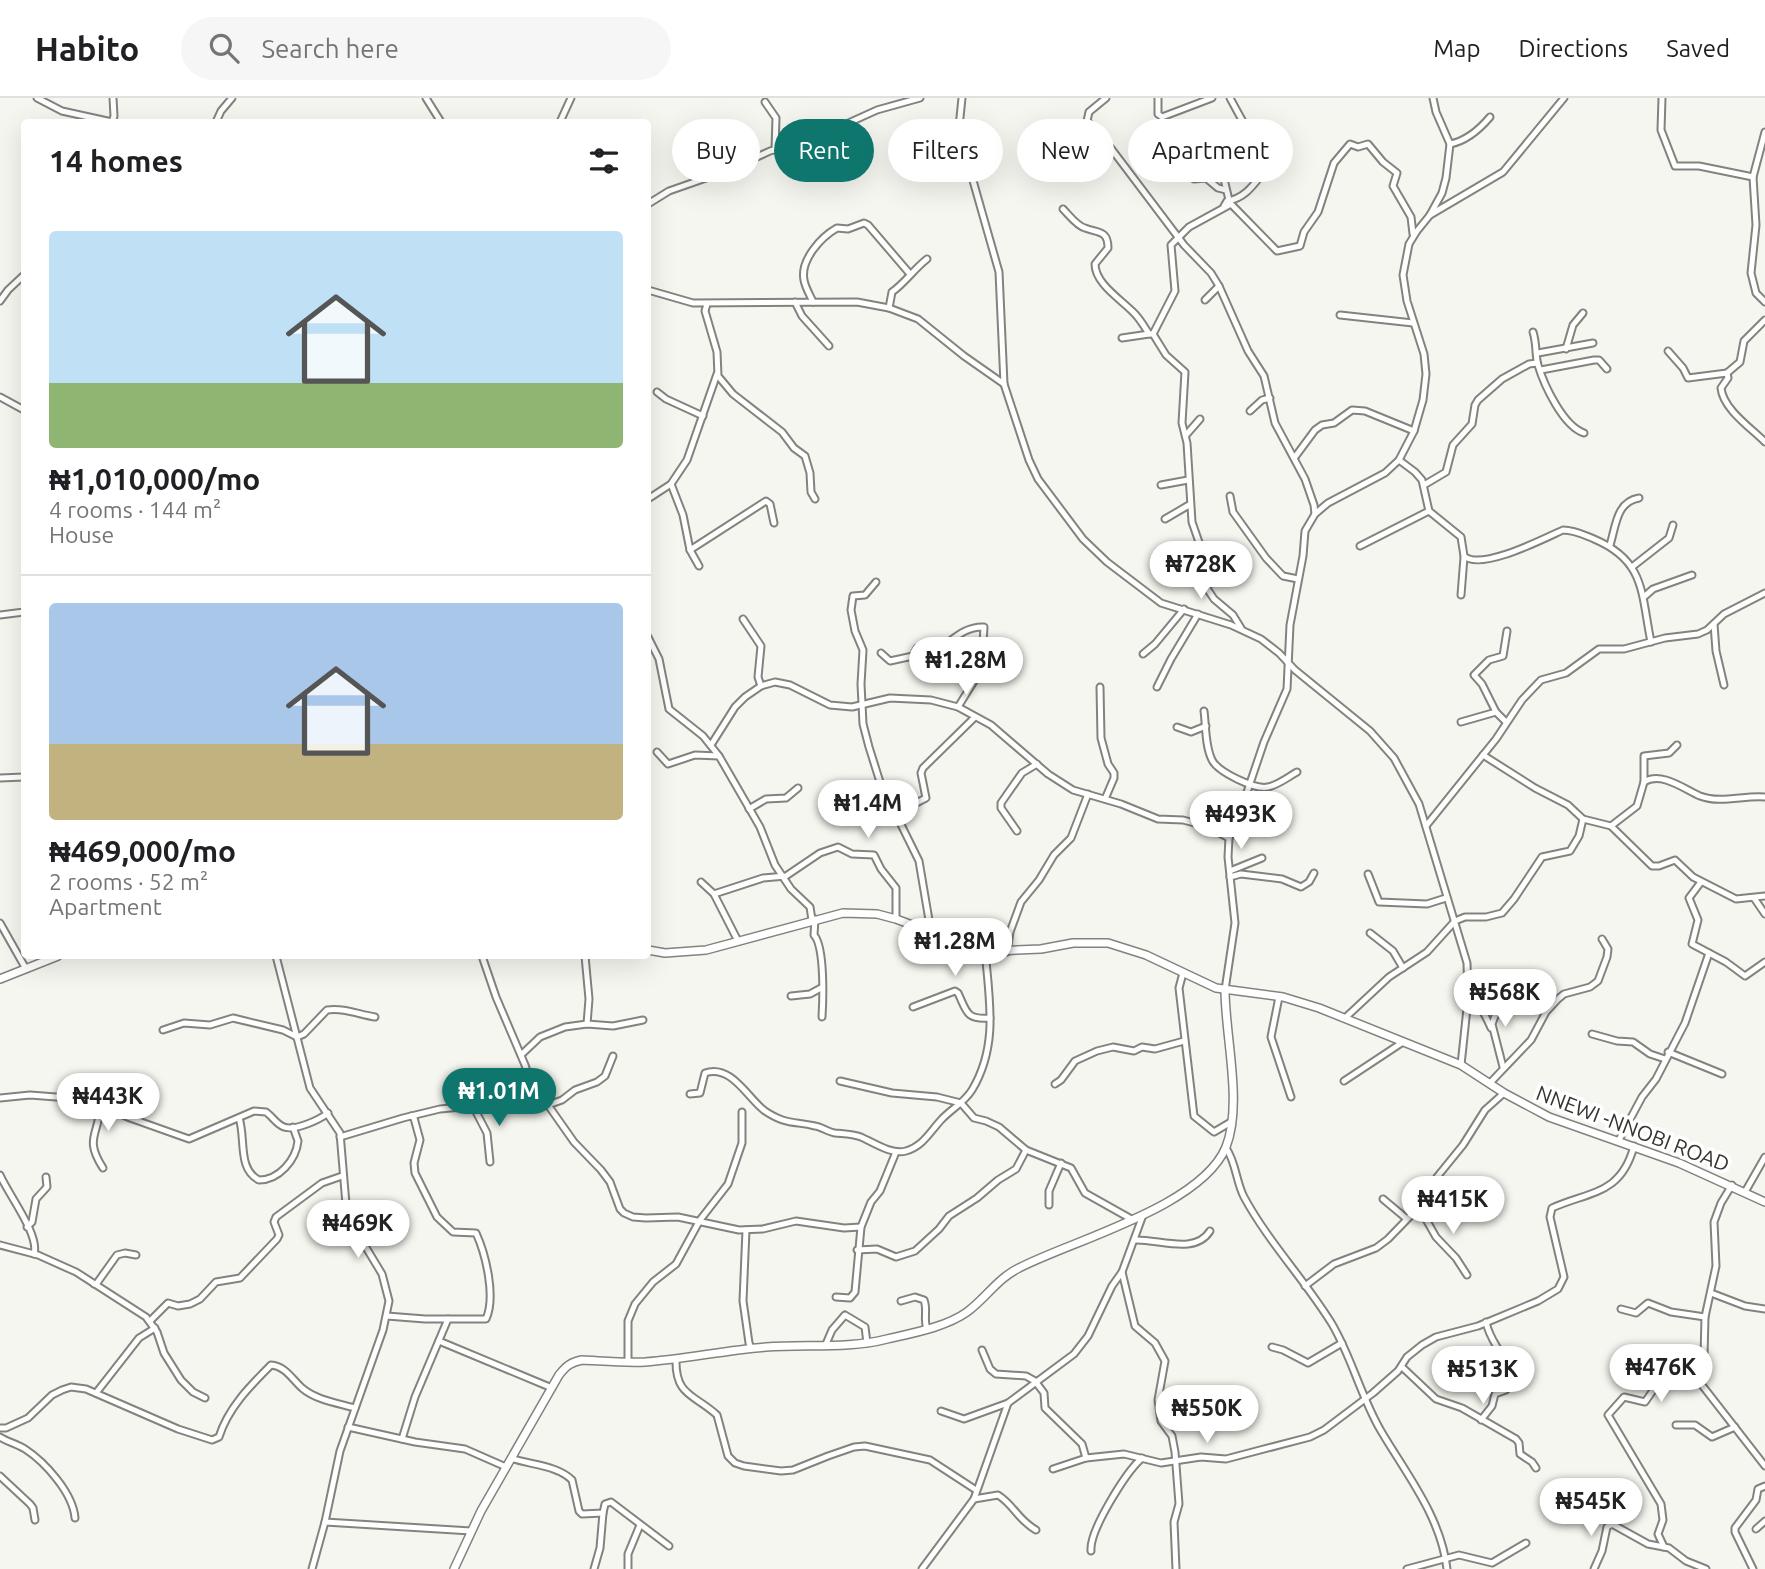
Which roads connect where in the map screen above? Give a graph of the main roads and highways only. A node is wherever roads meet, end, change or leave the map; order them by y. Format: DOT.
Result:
graph roads {
  1 [pos="651,950"];
  2 [pos="51,959"];
  3 [pos="0,979"];
  4 [pos="1224,989"];
  5 [pos="1765,1202"];
  6 [pos="454,1569"];
  1 -- 4 [label="main road, NNEWI -NNOBI ROAD"];
  2 -- 3 [label="main road"];
  4 -- 5 [label="main road, NNEWI -NNOBI ROAD"];
  4 -- 6 [label="main road"];
}
